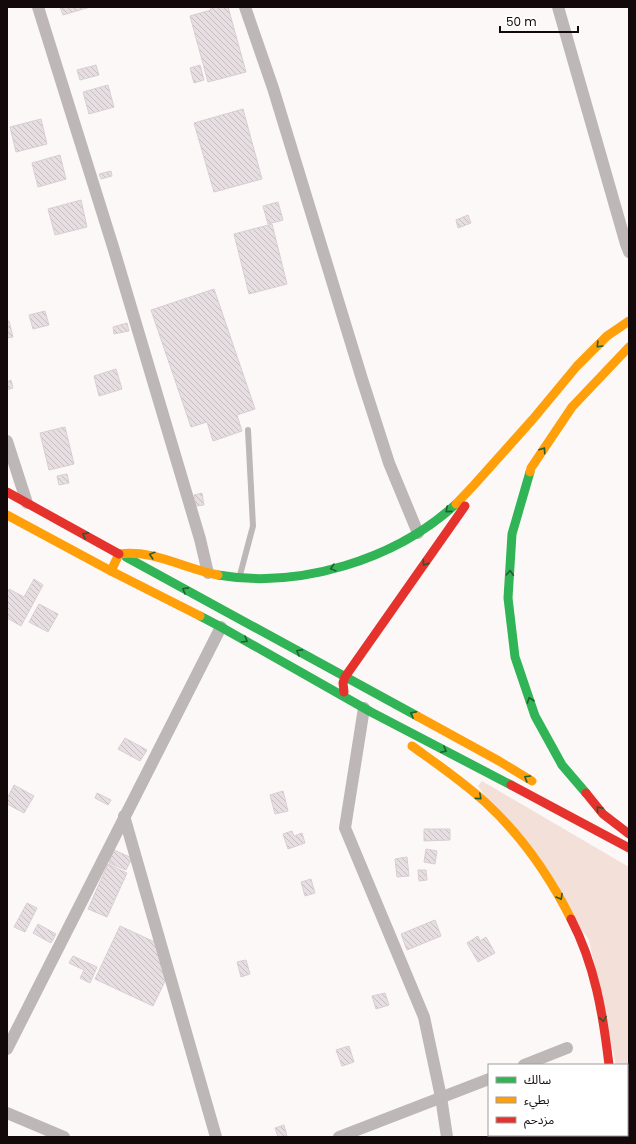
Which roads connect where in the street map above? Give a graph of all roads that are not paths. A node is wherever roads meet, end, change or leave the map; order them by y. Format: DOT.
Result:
graph roads {
  1 [pos="38,7"];
  2 [pos="245,7"];
  3 [pos="558,7"];
  4 [pos="628,247"];
  5 [pos="629,320"];
  6 [pos="629,347"];
  7 [pos="248,430"];
  8 [pos="7,441"];
  9 [pos="495,462"];
  10 [pos="7,492"];
  11 [pos="27,503"];
  12 [pos="7,515"];
  13 [pos="418,533"];
  14 [pos="119,554"];
  15 [pos="110,571"];
  16 [pos="208,573"];
  17 [pos="240,578"];
  18 [pos="221,627"];
  19 [pos="345,677"];
  20 [pos="348,700"];
  21 [pos="367,710"];
  22 [pos="396,735"];
  23 [pos="407,742"];
  24 [pos="537,784"];
  25 [pos="566,805"];
  26 [pos="124,816"];
  27 [pos="578,820"];
  28 [pos="629,834"];
  29 [pos="629,848"];
  30 [pos="567,1048"];
  31 [pos="7,1049"];
  32 [pos="527,1064"];
  33 [pos="609,1064"];
  34 [pos="488,1078"];
  35 [pos="441,1097"];
  36 [pos="7,1113"];
  37 [pos="64,1137"];
  38 [pos="216,1137"];
  39 [pos="339,1137"];
  40 [pos="447,1137"];
  1 -- 16 [label="street"];
  2 -- 13 [label="street"];
  3 -- 4 [label="street"];
  5 -- 9 [label="main road, one-way"];
  28 -- 6 [label="main road, one-way"];
  7 -- 17 [label="lane"];
  8 -- 11 [label="street"];
  9 -- 13 [label="main road, one-way"];
  9 -- 19 [label="main road, one-way"];
  10 -- 11 [label="main road"];
  14 -- 11 [label="main road, one-way"];
  12 -- 15 [label="main road"];
  13 -- 17 [label="main road, one-way"];
  14 -- 15 [label="main road"];
  16 -- 14 [label="main road, one-way"];
  19 -- 14 [label="main road, one-way"];
  15 -- 18 [label="main road"];
  16 -- 17 [label="main road"];
  18 -- 20 [label="main road, one-way"];
  18 -- 26 [label="street"];
  19 -- 20 [label="main road"];
  24 -- 19 [label="main road, one-way"];
  20 -- 21 [label="main road"];
  21 -- 22 [label="main road"];
  21 -- 27 [label="main road, one-way"];
  21 -- 35 [label="street"];
  23 -- 33 [label="main road, one-way"];
  25 -- 27 [label="main road"];
  26 -- 31 [label="street"];
  26 -- 38 [label="street"];
  27 -- 29 [label="main road"];
  30 -- 32 [label="street"];
  34 -- 35 [label="street"];
  35 -- 39 [label="street"];
  35 -- 40 [label="street"];
  36 -- 37 [label="street"];
}
